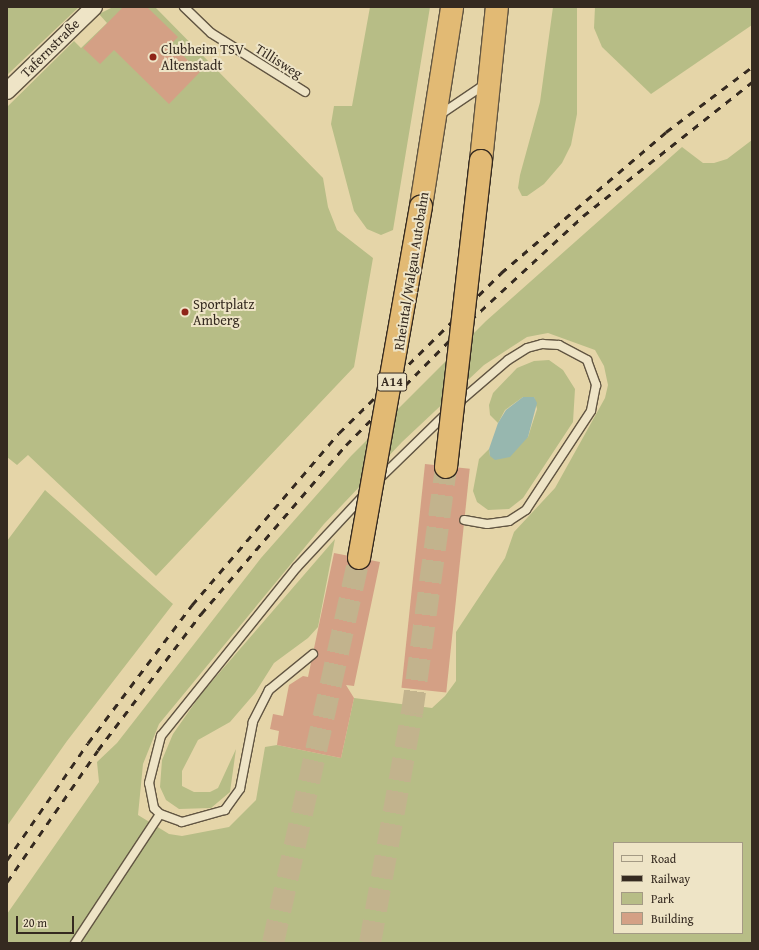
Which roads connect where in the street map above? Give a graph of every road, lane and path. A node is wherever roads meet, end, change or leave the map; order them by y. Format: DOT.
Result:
graph roads {
  1 [pos="94,7"];
  2 [pos="184,7"];
  3 [pos="452,7"];
  4 [pos="497,7"];
  5 [pos="489,82"];
  6 [pos="7,90"];
  7 [pos="305,92"];
  8 [pos="435,117"];
  9 [pos="446,467"];
  10 [pos="464,520"];
  11 [pos="358,558"];
  12 [pos="313,654"];
  13 [pos="160,814"];
  14 [pos="75,943"];
  1 -- 6 [label="street, Tafernstraße"];
  2 -- 7 [label="lane, Tillisweg"];
  3 -- 8 [label="highway, Rheintal/Walgau Autobahn / A14"];
  4 -- 5 [label="highway"];
  5 -- 8 [label="lane"];
  5 -- 9 [label="highway, bridge"];
  8 -- 11 [label="highway, Rheintal/Walgau Autobahn / A14, bridge"];
  10 -- 13 [label="lane"];
  12 -- 13 [label="lane"];
  13 -- 14 [label="lane"];
}
